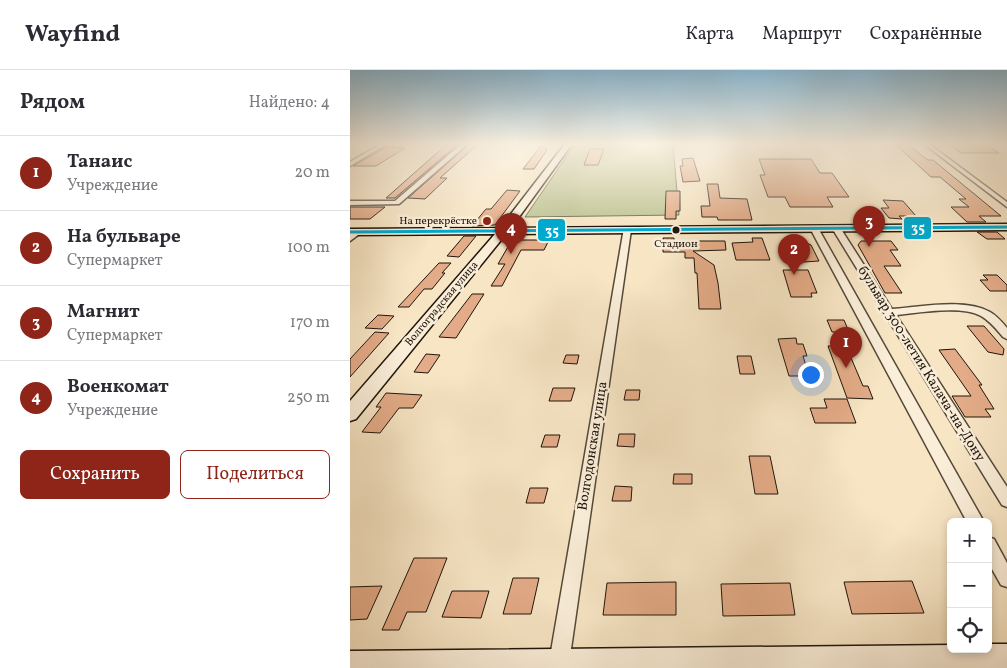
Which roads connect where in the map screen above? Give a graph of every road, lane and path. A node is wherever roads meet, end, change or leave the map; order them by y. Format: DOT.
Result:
graph roads {
  1 [pos="432,172"];
  2 [pos="547,172"];
  3 [pos="963,172"];
  4 [pos="350,203"];
  5 [pos="1007,205"];
  6 [pos="1007,227"];
  7 [pos="814,228"];
  8 [pos="836,228"];
  9 [pos="504,230"];
  10 [pos="627,230"];
  11 [pos="353,234"];
  12 [pos="889,312"];
  13 [pos="1007,335"];
  14 [pos="350,414"];
  15 [pos="1007,500"];
  16 [pos="974,518"];
  17 [pos="992,552"];
  18 [pos="1007,579"];
  19 [pos="1007,658"];
  20 [pos="559,663"];
  21 [pos="350,665"];
  1 -- 4 [label="street"];
  2 -- 9 [label="street, Волгоградская улица"];
  3 -- 5 [label="street"];
  6 -- 8 [label="street"];
  7 -- 8 [label="street"];
  7 -- 10 [label="street"];
  7 -- 16 [label="street, бульвар 300-летия Калача-на-Дону"];
  8 -- 12 [label="street, бульвар 300-летия Калача-на-Дону"];
  9 -- 10 [label="street"];
  9 -- 11 [label="street"];
  9 -- 14 [label="street, Волгоградская улица"];
  10 -- 20 [label="street, Волгодонская улица"];
  12 -- 13 [label="street"];
  12 -- 15 [label="street, бульвар 300-летия Калача-на-Дону"];
  17 -- 18 [label="street"];
  19 -- 20 [label="street"];
  20 -- 21 [label="street"];
}
